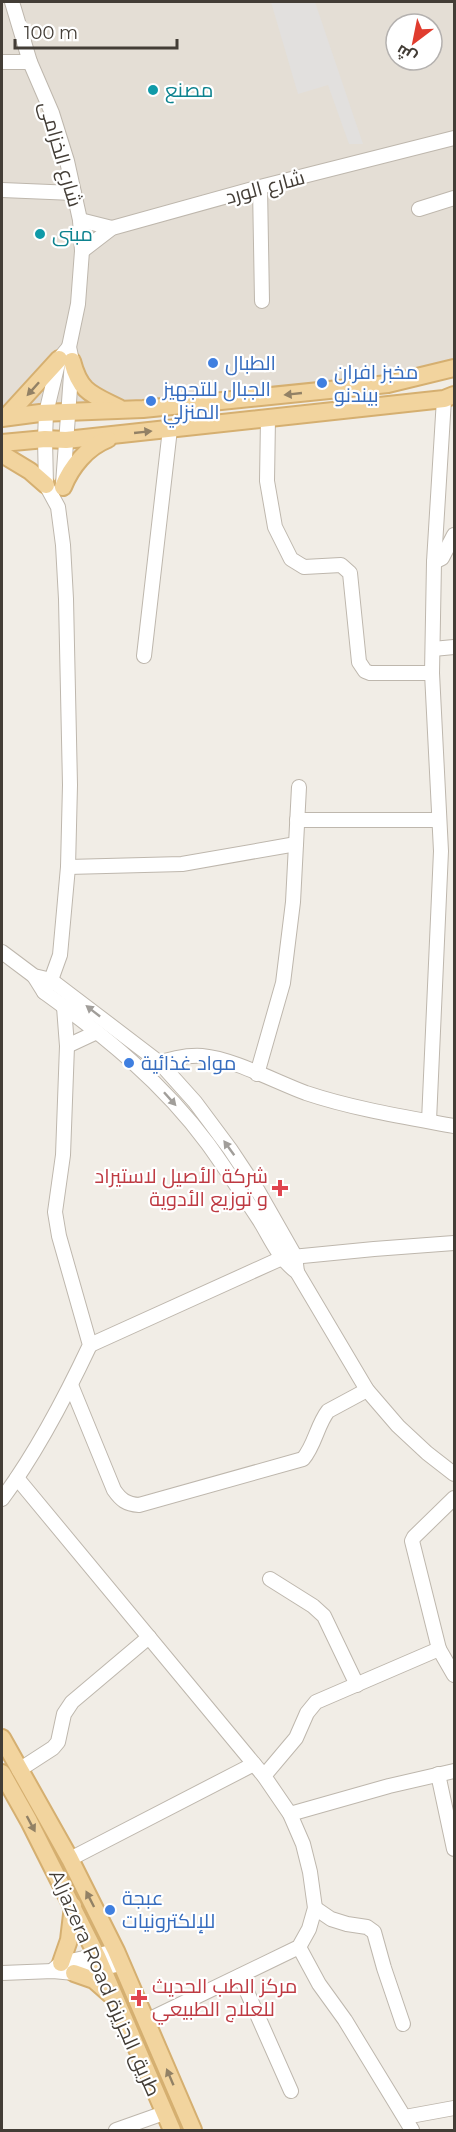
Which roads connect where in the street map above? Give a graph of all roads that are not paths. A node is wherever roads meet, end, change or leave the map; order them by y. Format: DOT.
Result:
graph roads {
  1 [pos="12,2"];
  2 [pos="2,62"];
  3 [pos="30,62"];
  4 [pos="454,138"];
  5 [pos="260,187"];
  6 [pos="2,190"];
  7 [pos="74,193"];
  8 [pos="454,198"];
  9 [pos="418,209"];
  10 [pos="80,220"];
  11 [pos="112,228"];
  12 [pos="82,251"];
  13 [pos="262,301"];
  14 [pos="66,356"];
  15 [pos="454,368"];
  16 [pos="449,397"];
  17 [pos="122,409"];
  18 [pos="68,412"];
  19 [pos="46,413"];
  20 [pos="4,417"];
  21 [pos="268,418"];
  22 [pos="170,429"];
  23 [pos="120,435"];
  24 [pos="45,439"];
  25 [pos="66,440"];
  26 [pos="2,443"];
  27 [pos="2,454"];
  28 [pos="54,486"];
  29 [pos="454,535"];
  30 [pos="434,562"];
  31 [pos="454,647"];
  32 [pos="433,649"];
  33 [pos="144,656"];
  34 [pos="432,673"];
  35 [pos="299,787"];
  36 [pos="297,820"];
  37 [pos="439,820"];
  38 [pos="296,844"];
  39 [pos="448,851"];
  40 [pos="68,867"];
  41 [pos="2,952"];
  42 [pos="34,976"];
  43 [pos="51,980"];
  44 [pos="44,992"];
  45 [pos="64,1006"];
  46 [pos="97,1032"];
  47 [pos="67,1046"];
  48 [pos="160,1063"];
  49 [pos="143,1070"];
  50 [pos="257,1074"];
  51 [pos="429,1121"];
  52 [pos="454,1126"];
  53 [pos="454,1243"];
  54 [pos="289,1257"];
  55 [pos="90,1345"];
  56 [pos="71,1385"];
  57 [pos="367,1390"];
  58 [pos="454,1474"];
  59 [pos="17,1478"];
  60 [pos="454,1498"];
  61 [pos="2,1499"];
  62 [pos="270,1579"];
  63 [pos="149,1637"];
  64 [pos="439,1649"];
  65 [pos="454,1675"];
  66 [pos="357,1685"];
  67 [pos="2,1738"];
  68 [pos="254,1764"];
  69 [pos="20,1770"];
  70 [pos="454,1771"];
  71 [pos="2,1773"];
  72 [pos="438,1774"];
  73 [pos="264,1776"];
  74 [pos="290,1814"];
  75 [pos="454,1849"];
  76 [pos="70,1859"];
  77 [pos="73,1905"];
  78 [pos="315,1908"];
  79 [pos="299,1947"];
  80 [pos="119,1958"];
  81 [pos="100,1962"];
  82 [pos="63,1969"];
  83 [pos="2,1974"];
  84 [pos="240,1976"];
  85 [pos="115,2000"];
  86 [pos="146,2020"];
  87 [pos="403,2024"];
  88 [pos="291,2091"];
  89 [pos="454,2108"];
  90 [pos="164,2114"];
  91 [pos="405,2117"];
  92 [pos="116,2130"];
  93 [pos="172,2130"];
  94 [pos="193,2130"];
  95 [pos="412,2130"];
  1 -- 3 [label="street, شارع الخزامى"];
  2 -- 3 [label="street"];
  3 -- 7 [label="street, شارع الخزامى"];
  4 -- 5 [label="street, شارع الورد"];
  5 -- 11 [label="street, شارع الورد"];
  5 -- 13 [label="street"];
  6 -- 7 [label="street"];
  7 -- 10 [label="street, شارع الخزامى"];
  8 -- 9 [label="street"];
  10 -- 11 [label="street"];
  10 -- 12 [label="street, شارع الخزامى"];
  11 -- 12 [label="street, شارع الورد"];
  12 -- 14 [label="street, شارع الخزامى"];
  14 -- 17 [label="main road"];
  14 -- 18 [label="street"];
  14 -- 19 [label="street"];
  14 -- 20 [label="main road, one-way"];
  15 -- 17 [label="main road, one-way"];
  16 -- 21 [label="main road"];
  16 -- 30 [label="street"];
  17 -- 18 [label="main road"];
  18 -- 19 [label="main road"];
  18 -- 25 [label="street"];
  19 -- 20 [label="main road"];
  19 -- 24 [label="street"];
  21 -- 22 [label="main road"];
  21 -- 34 [label="street"];
  23 -- 22 [label="main road, one-way"];
  22 -- 33 [label="street"];
  23 -- 25 [label="main road"];
  23 -- 28 [label="main road"];
  24 -- 25 [label="main road"];
  24 -- 26 [label="main road"];
  24 -- 28 [label="street"];
  25 -- 28 [label="street"];
  27 -- 28 [label="main road"];
  28 -- 40 [label="street"];
  29 -- 30 [label="street"];
  30 -- 32 [label="street"];
  31 -- 32 [label="street"];
  32 -- 34 [label="street"];
  34 -- 37 [label="street"];
  35 -- 36 [label="street"];
  36 -- 37 [label="street"];
  36 -- 38 [label="street"];
  37 -- 39 [label="street"];
  38 -- 40 [label="street"];
  38 -- 50 [label="street"];
  39 -- 51 [label="street"];
  40 -- 43 [label="street"];
  41 -- 42 [label="street"];
  42 -- 43 [label="street"];
  42 -- 44 [label="street"];
  43 -- 44 [label="street"];
  48 -- 43 [label="street, one-way"];
  44 -- 45 [label="street"];
  45 -- 46 [label="street"];
  45 -- 47 [label="street"];
  46 -- 47 [label="street"];
  46 -- 49 [label="street"];
  47 -- 55 [label="street"];
  48 -- 49 [label="street"];
  48 -- 50 [label="street"];
  54 -- 48 [label="street, one-way"];
  49 -- 54 [label="street, one-way"];
  50 -- 51 [label="street"];
  51 -- 52 [label="street"];
  53 -- 54 [label="street"];
  54 -- 55 [label="street"];
  54 -- 57 [label="street"];
  55 -- 56 [label="street"];
  56 -- 57 [label="street"];
  56 -- 59 [label="street"];
  57 -- 58 [label="street"];
  59 -- 61 [label="street"];
  59 -- 63 [label="street"];
  60 -- 64 [label="street"];
  62 -- 66 [label="street"];
  63 -- 68 [label="street"];
  63 -- 69 [label="street"];
  64 -- 65 [label="street"];
  64 -- 66 [label="street"];
  66 -- 73 [label="street"];
  67 -- 69 [label="main road, Aljazera Road طريق الجزيزة"];
  68 -- 73 [label="street"];
  68 -- 76 [label="street"];
  69 -- 76 [label="main road, Aljazera Road طريق الجزيزة"];
  70 -- 72 [label="street"];
  71 -- 77 [label="main road, Aljazera Road طريق الجزيزة, one-way"];
  72 -- 74 [label="street"];
  72 -- 75 [label="street"];
  73 -- 74 [label="street"];
  74 -- 78 [label="street"];
  80 -- 76 [label="main road, Aljazera Road طريق الجزيزة, one-way"];
  77 -- 81 [label="main road, Aljazera Road طريق الجزيزة"];
  77 -- 82 [label="main road"];
  78 -- 79 [label="street"];
  78 -- 87 [label="street"];
  79 -- 84 [label="street"];
  79 -- 91 [label="street"];
  80 -- 81 [label="street"];
  80 -- 86 [label="main road, Aljazera Road طريق الجزيزة"];
  81 -- 82 [label="street"];
  81 -- 85 [label="main road, Aljazera Road طريق الجزيزة"];
  82 -- 83 [label="street"];
  82 -- 85 [label="main road"];
  84 -- 86 [label="street"];
  84 -- 88 [label="street"];
  85 -- 90 [label="main road, Aljazera Road طريق الجزيزة"];
  94 -- 86 [label="main road, Aljazera Road طريق الجزيزة, one-way"];
  89 -- 91 [label="street"];
  90 -- 92 [label="street"];
  90 -- 93 [label="main road, Aljazera Road طريق الجزيزة"];
  91 -- 95 [label="street"];
}
